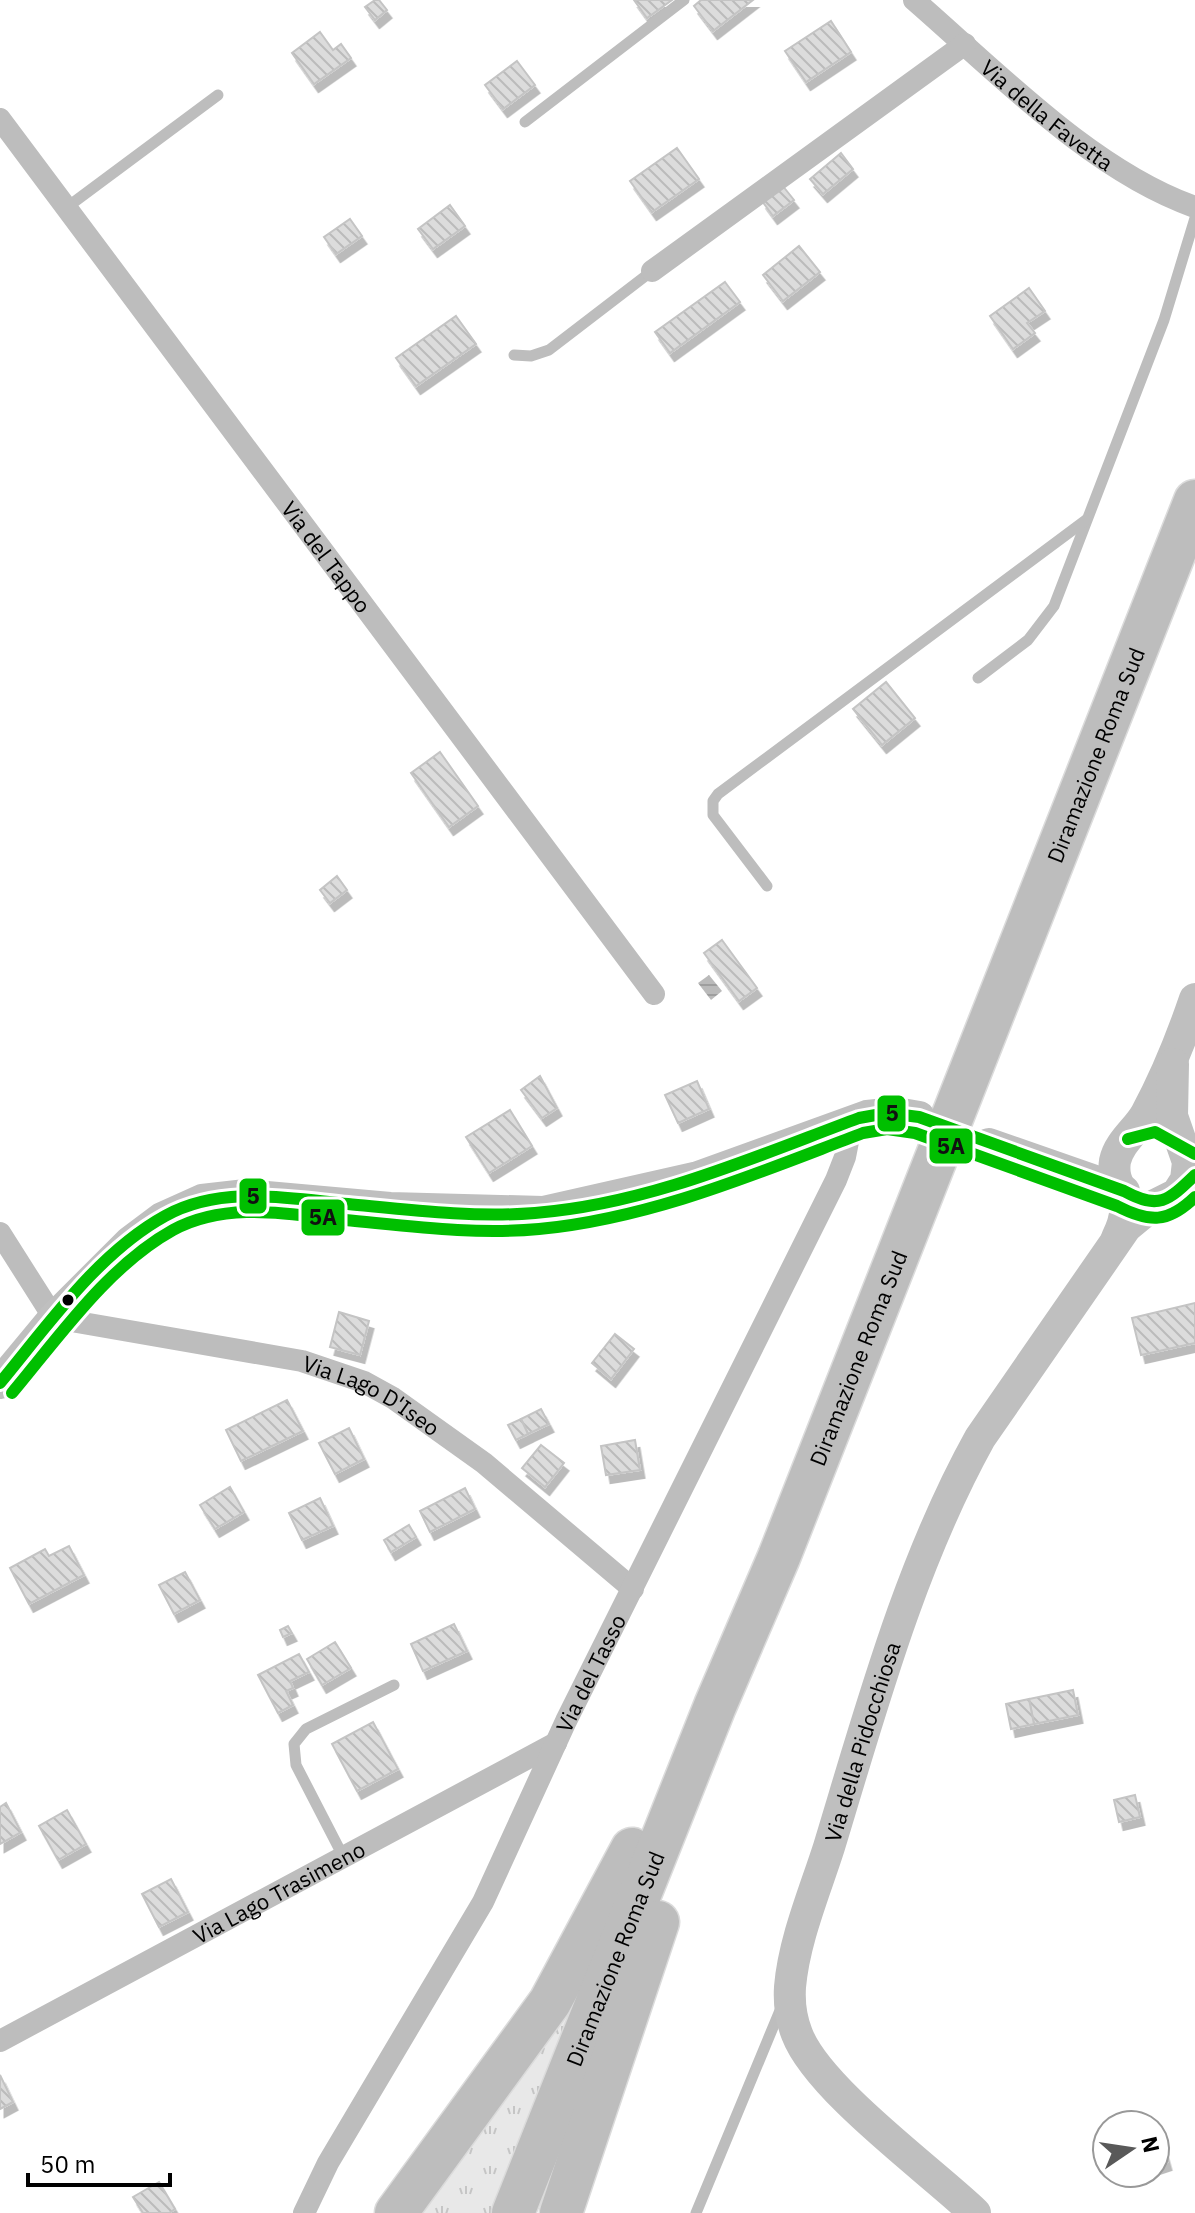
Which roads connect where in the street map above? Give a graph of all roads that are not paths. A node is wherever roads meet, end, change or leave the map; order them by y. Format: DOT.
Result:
graph roads {
  1 [pos="684,0"];
  2 [pos="914,0"];
  3 [pos="965,44"];
  4 [pos="218,95"];
  5 [pos="0,119"];
  6 [pos="525,122"];
  7 [pos="1195,207"];
  8 [pos="66,208"];
  9 [pos="1195,218"];
  10 [pos="652,271"];
  11 [pos="514,355"];
  12 [pos="1195,501"];
  13 [pos="1086,520"];
  14 [pos="1195,573"];
  15 [pos="978,678"];
  16 [pos="767,886"];
  17 [pos="654,994"];
  18 [pos="1195,999"];
  19 [pos="1173,1064"];
  20 [pos="919,1117"];
  21 [pos="852,1121"];
  22 [pos="989,1144"];
  23 [pos="1123,1145"];
  24 [pos="1189,1164"];
  25 [pos="1064,1171"];
  26 [pos="1124,1191"];
  27 [pos="1155,1204"];
  28 [pos="0,1233"];
  29 [pos="1111,1248"];
  30 [pos="54,1318"];
  31 [pos="0,1383"];
  32 [pos="633,1589"];
  33 [pos="394,1685"];
  34 [pos="715,1706"];
  35 [pos="556,1743"];
  36 [pos="344,1859"];
  37 [pos="790,1986"];
  38 [pos="0,2041"];
  39 [pos="601,2089"];
  40 [pos="304,2213"];
  41 [pos="396,2213"];
  42 [pos="513,2213"];
  43 [pos="561,2213"];
  44 [pos="577,2213"];
  45 [pos="696,2213"];
  46 [pos="975,2213"];
  1 -- 6 [label="lane"];
  2 -- 3 [label="street, Via della Favetta"];
  3 -- 7 [label="street, Via della Favetta"];
  3 -- 10 [label="street"];
  4 -- 8 [label="lane"];
  5 -- 8 [label="street, Via del Tappo"];
  8 -- 17 [label="street, Via del Tappo"];
  9 -- 13 [label="lane"];
  10 -- 11 [label="lane"];
  12 -- 34 [label="highway, Diramazione Roma Sud"];
  13 -- 15 [label="lane"];
  13 -- 16 [label="lane"];
  14 -- 39 [label="highway, Diramazione Roma Sud"];
  18 -- 19 [label="street"];
  19 -- 23 [label="street"];
  19 -- 24 [label="street"];
  20 -- 21 [label="street"];
  21 -- 30 [label="street"];
  21 -- 32 [label="street, Via del Tasso"];
  22 -- 25 [label="street"];
  23 -- 24 [label="street"];
  23 -- 25 [label="street"];
  23 -- 26 [label="street"];
  24 -- 27 [label="street"];
  25 -- 26 [label="street"];
  26 -- 27 [label="street"];
  26 -- 29 [label="street, Via della Pidocchiosa"];
  27 -- 29 [label="street, Via della Pidocchiosa"];
  28 -- 30 [label="street"];
  29 -- 37 [label="street, Via della Pidocchiosa"];
  30 -- 31 [label="street"];
  30 -- 32 [label="street, Via Lago D'Iseo"];
  32 -- 35 [label="street, Via del Tasso"];
  33 -- 36 [label="lane"];
  34 -- 41 [label="highway"];
  34 -- 42 [label="highway, Diramazione Roma Sud"];
  35 -- 36 [label="street, Via Lago Trasimeno"];
  35 -- 40 [label="street, Via del Tasso"];
  36 -- 38 [label="street, Via Lago Trasimeno"];
  37 -- 45 [label="lane"];
  37 -- 46 [label="street, Via della Pidocchiosa"];
  39 -- 43 [label="highway"];
  39 -- 44 [label="highway"];
}
